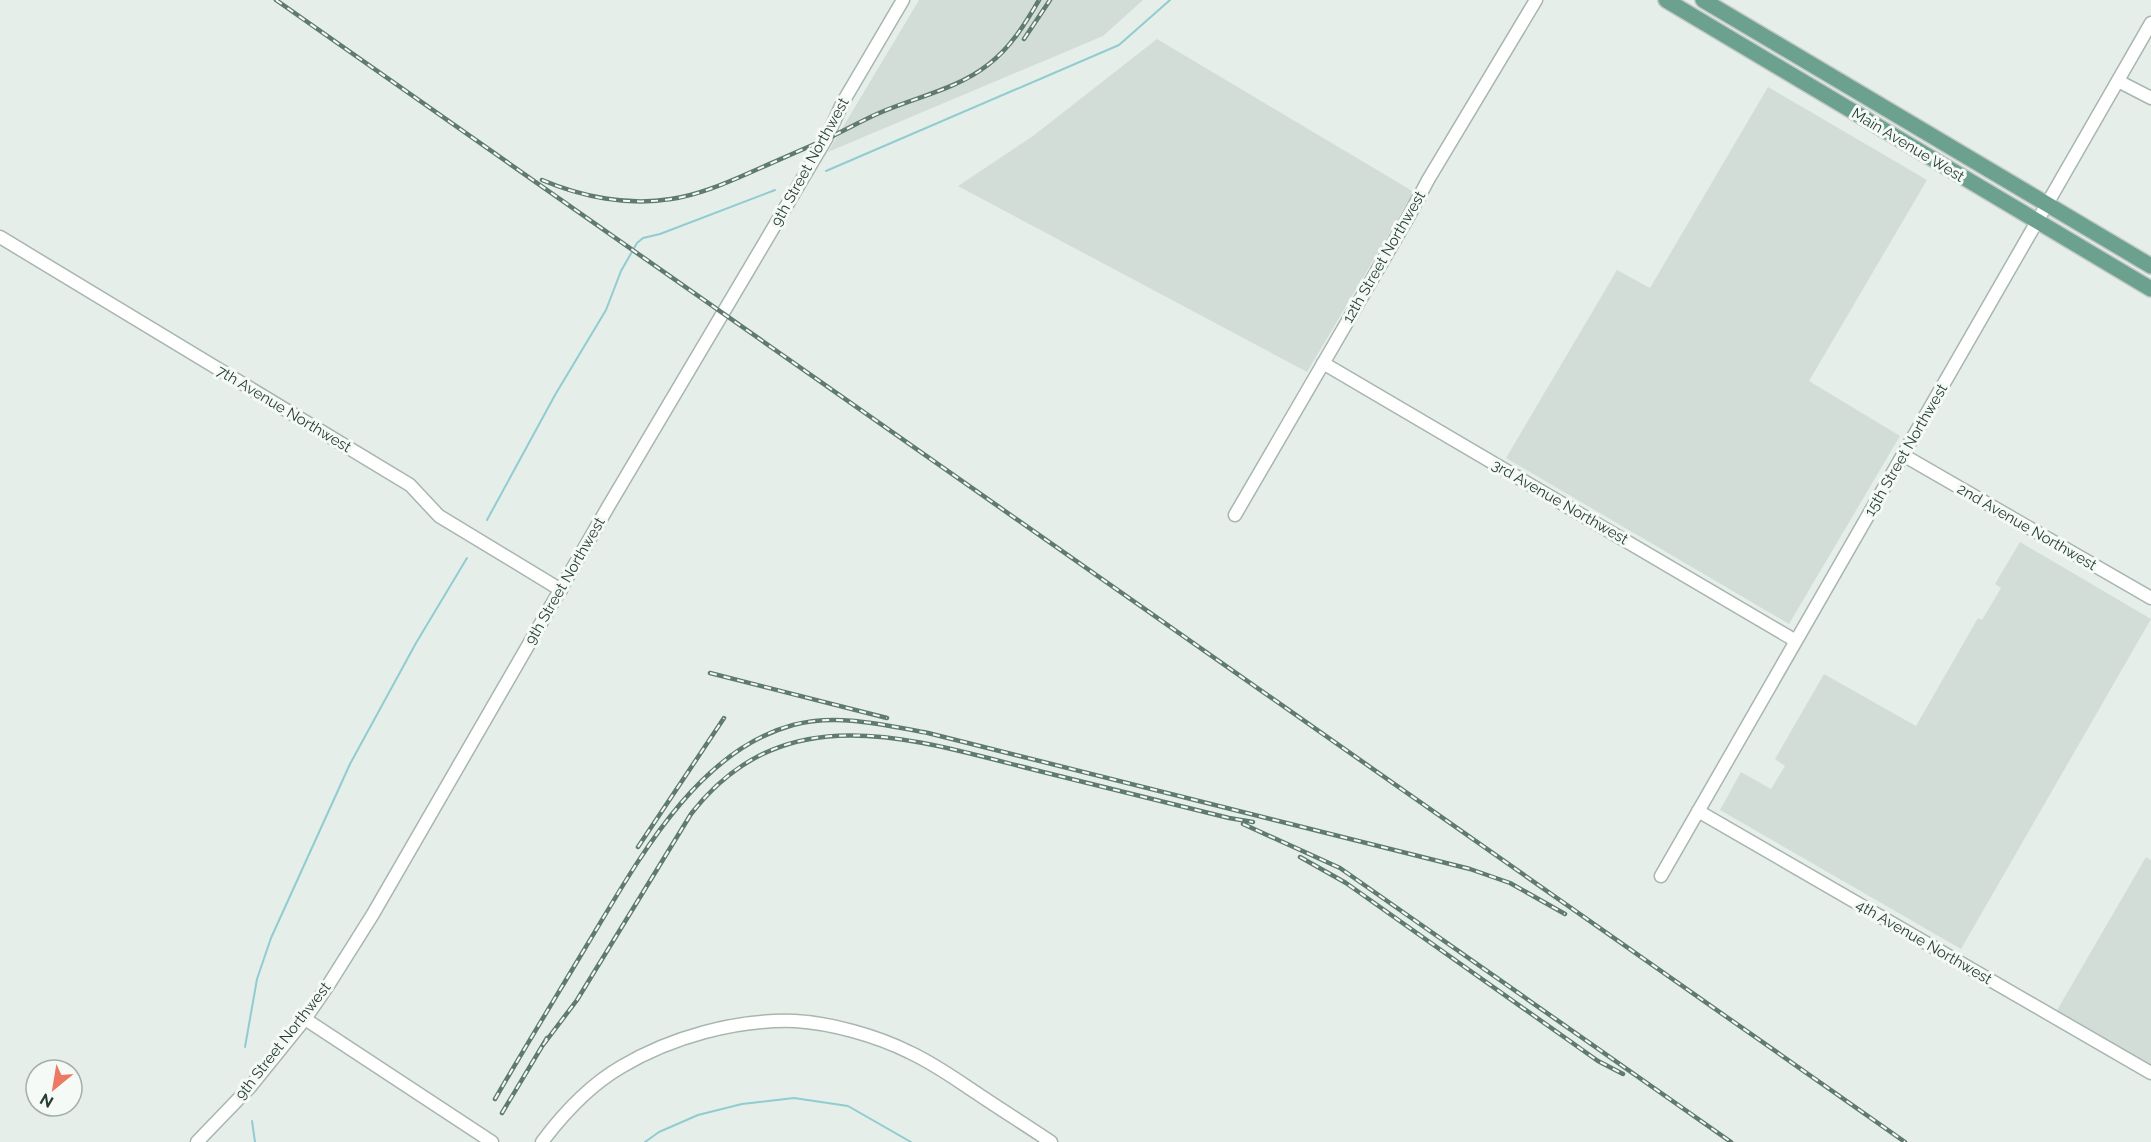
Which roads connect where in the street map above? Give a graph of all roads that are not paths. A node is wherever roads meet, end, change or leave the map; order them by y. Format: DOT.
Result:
graph roads {
  1 [pos="903,0"];
  2 [pos="1536,0"];
  3 [pos="1666,0"];
  4 [pos="1703,0"];
  5 [pos="2151,23"];
  6 [pos="2118,81"];
  7 [pos="2151,98"];
  8 [pos="2046,205"];
  9 [pos="2036,222"];
  10 [pos="1,240"];
  11 [pos="2151,266"];
  12 [pos="2151,289"];
  13 [pos="1323,363"];
  14 [pos="1903,455"];
  15 [pos="1235,515"];
  16 [pos="561,590"];
  17 [pos="2151,598"];
  18 [pos="1796,641"];
  19 [pos="1698,811"];
  20 [pos="1661,876"];
  21 [pos="305,1019"];
  22 [pos="2151,1073"];
  23 [pos="197,1142"];
  24 [pos="492,1142"];
  25 [pos="542,1142"];
  26 [pos="1052,1142"];
  1 -- 16 [label="street, 9th Street Northwest"];
  2 -- 13 [label="street, 12th Street Northwest"];
  3 -- 9 [label="main road, Main Avenue West"];
  4 -- 8 [label="main road, Main Avenue West"];
  5 -- 6 [label="street, 15th Street Northwest"];
  6 -- 7 [label="street"];
  6 -- 8 [label="street, 15th Street Northwest"];
  8 -- 9 [label="street, 15th Street Northwest"];
  8 -- 11 [label="main road, Main Avenue West"];
  9 -- 12 [label="main road, Main Avenue West"];
  9 -- 14 [label="street, 15th Street Northwest"];
  10 -- 16 [label="street, 7th Avenue Northwest"];
  13 -- 15 [label="street, 12th Street Northwest"];
  13 -- 18 [label="street, 3rd Avenue Northwest"];
  14 -- 17 [label="street, 2nd Avenue Northwest"];
  14 -- 18 [label="street, 15th Street Northwest"];
  16 -- 21 [label="street, 9th Street Northwest"];
  18 -- 19 [label="street, 15th Street Northwest"];
  19 -- 20 [label="street, 15th Street Northwest"];
  19 -- 22 [label="street, 4th Avenue Northwest"];
  21 -- 23 [label="street, 9th Street Northwest"];
  21 -- 24 [label="street"];
  25 -- 26 [label="street"];
}
